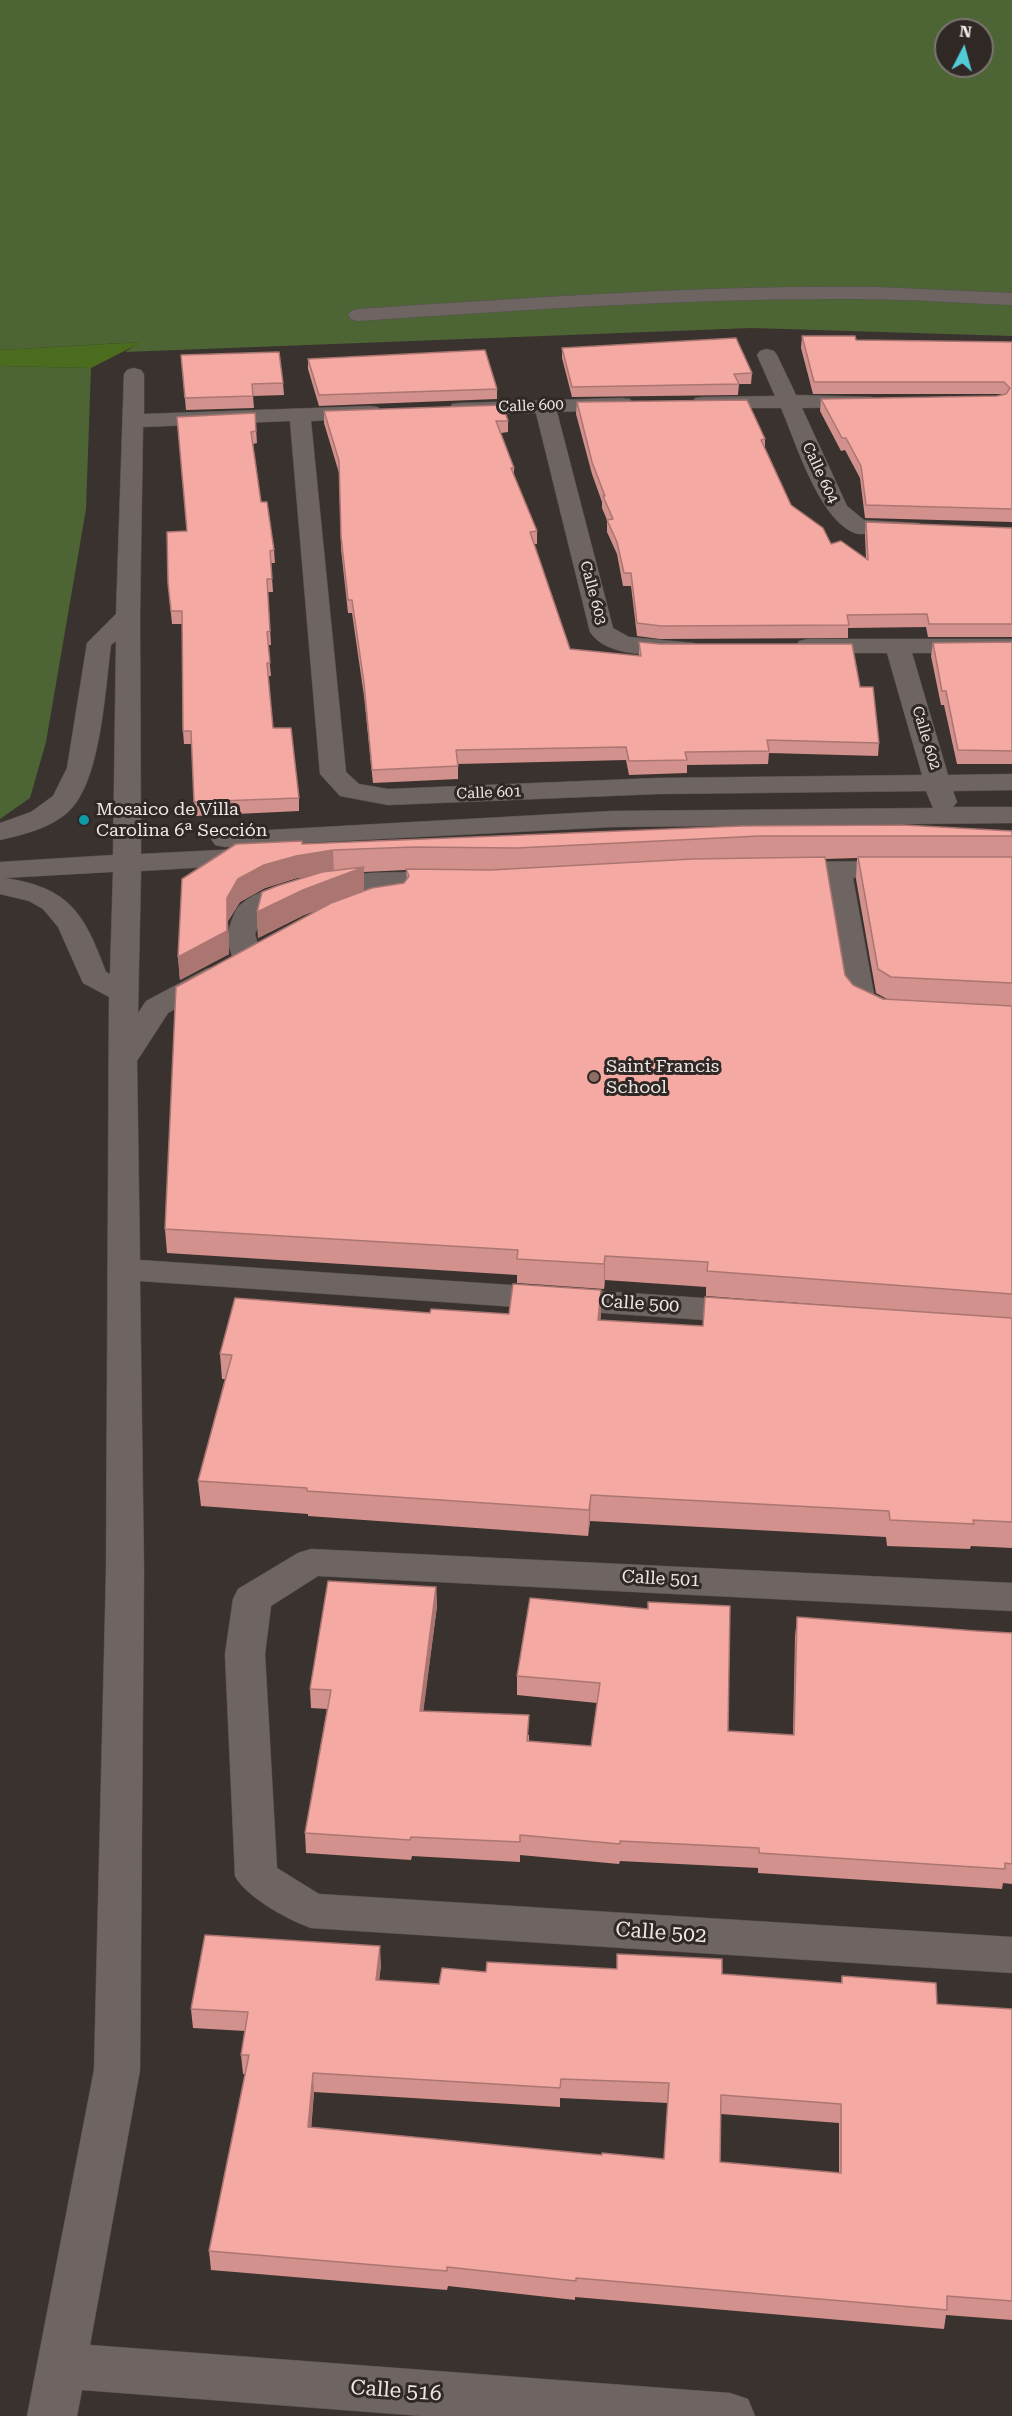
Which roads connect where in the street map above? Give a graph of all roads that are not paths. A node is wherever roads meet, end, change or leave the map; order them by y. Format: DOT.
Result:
graph roads {
  1 [pos="1012,299"];
  2 [pos="358,315"];
  3 [pos="767,355"];
  4 [pos="134,374"];
  5 [pos="891,401"];
  6 [pos="787,402"];
  7 [pos="637,404"];
  8 [pos="683,404"];
  9 [pos="545,406"];
  10 [pos="440,410"];
  11 [pos="393,411"];
  12 [pos="300,415"];
  13 [pos="132,421"];
  14 [pos="929,529"];
  15 [pos="128,616"];
  16 [pos="897,645"];
  17 [pos="790,646"];
  18 [pos="1012,646"];
  19 [pos="707,648"];
  20 [pos="939,782"];
  21 [pos="1012,782"];
  22 [pos="1012,815"];
  23 [pos="948,824"];
  24 [pos="0,832"];
  25 [pos="1012,833"];
  26 [pos="0,849"];
  27 [pos="128,853"];
  28 [pos="933,869"];
  29 [pos="0,870"];
  30 [pos="756,870"];
  31 [pos="838,870"];
  32 [pos="0,886"];
  33 [pos="339,912"];
  34 [pos="125,994"];
  35 [pos="917,1013"];
  36 [pos="122,1060"];
  37 [pos="124,1269"];
  38 [pos="774,1314"];
  39 [pos="1012,1597"];
  40 [pos="311,1911"];
  41 [pos="1012,1955"];
  42 [pos="62,2366"];
  43 [pos="52,2416"];
  44 [pos="730,2416"];
  1 -- 2 [label="street"];
  3 -- 6 [label="street, Calle 604"];
  4 -- 13 [label="street"];
  5 -- 6 [label="street"];
  6 -- 8 [label="street"];
  6 -- 14 [label="street, Calle 604"];
  7 -- 9 [label="street, Calle 600"];
  9 -- 10 [label="street, Calle 600"];
  9 -- 19 [label="street, Calle 603"];
  11 -- 12 [label="street"];
  12 -- 13 [label="street"];
  12 -- 20 [label="street, Calle 601"];
  13 -- 15 [label="street"];
  15 -- 24 [label="street"];
  15 -- 27 [label="street"];
  16 -- 17 [label="street"];
  16 -- 18 [label="street"];
  16 -- 20 [label="street, Calle 602"];
  20 -- 21 [label="street, Calle 601"];
  20 -- 23 [label="street, Calle 602"];
  22 -- 23 [label="street"];
  23 -- 25 [label="street"];
  23 -- 27 [label="street"];
  26 -- 27 [label="street"];
  27 -- 29 [label="street"];
  27 -- 34 [label="street"];
  28 -- 31 [label="street"];
  30 -- 31 [label="street"];
  31 -- 35 [label="street"];
  32 -- 34 [label="street"];
  33 -- 36 [label="street"];
  34 -- 36 [label="street"];
  36 -- 37 [label="street"];
  37 -- 38 [label="street, Calle 500"];
  37 -- 42 [label="street"];
  39 -- 40 [label="street, Calle 501"];
  40 -- 41 [label="street, Calle 502"];
  42 -- 43 [label="street"];
  42 -- 44 [label="street, Calle 516"];
}
